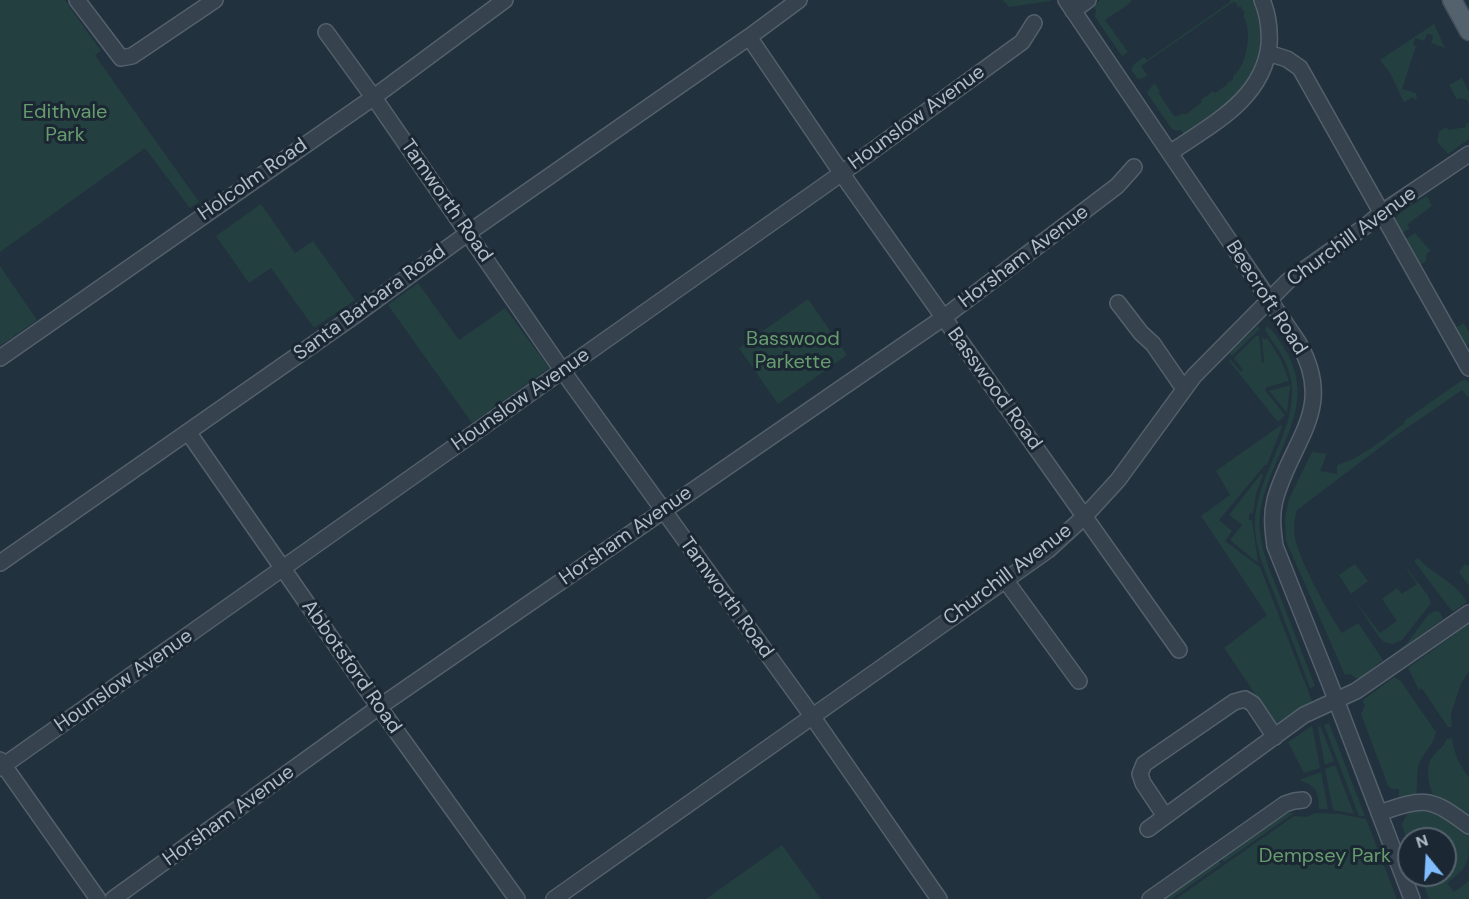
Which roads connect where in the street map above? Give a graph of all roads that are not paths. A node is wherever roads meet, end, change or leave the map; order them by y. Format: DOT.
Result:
graph roads {
  1 [pos="77,0"];
  2 [pos="214,0"];
  3 [pos="505,0"];
  4 [pos="799,0"];
  5 [pos="1088,0"];
  6 [pos="1262,0"];
  7 [pos="1452,0"];
  8 [pos="1070,5"];
  9 [pos="1034,23"];
  10 [pos="1469,31"];
  11 [pos="326,32"];
  12 [pos="749,37"];
  13 [pos="1268,53"];
  14 [pos="374,97"];
  15 [pos="1170,153"];
  16 [pos="1469,154"];
  17 [pos="1134,167"];
  18 [pos="842,173"];
  19 [pos="1380,213"];
  20 [pos="468,233"];
  21 [pos="1269,299"];
  22 [pos="1118,303"];
  23 [pos="943,318"];
  24 [pos="0,358"];
  25 [pos="1469,368"];
  26 [pos="562,370"];
  27 [pos="1184,389"];
  28 [pos="188,432"];
  29 [pos="663,511"];
  30 [pos="1085,516"];
  31 [pos="0,563"];
  32 [pos="283,569"];
  33 [pos="1006,581"];
  34 [pos="1469,613"];
  35 [pos="1179,650"];
  36 [pos="1079,681"];
  37 [pos="1336,701"];
  38 [pos="379,707"];
  39 [pos="812,718"];
  40 [pos="1275,737"];
  41 [pos="1,765"];
  42 [pos="1303,800"];
  43 [pos="1379,813"];
  44 [pos="1166,816"];
  45 [pos="1469,826"];
  46 [pos="1148,829"];
  47 [pos="98,899"];
  48 [pos="113,899"];
  49 [pos="517,899"];
  50 [pos="554,899"];
  51 [pos="939,899"];
  52 [pos="1150,899"];
  53 [pos="1412,899"];
  1 -- 2 [label="street"];
  3 -- 14 [label="street, Holcolm Road"];
  4 -- 12 [label="street, Santa Barbara Road"];
  5 -- 8 [label="street"];
  6 -- 13 [label="street"];
  7 -- 10 [label="main road"];
  8 -- 15 [label="street, Beecroft Road"];
  9 -- 18 [label="street, Hounslow Avenue"];
  11 -- 14 [label="street, Tamworth Road"];
  12 -- 18 [label="street, Basswood Road"];
  12 -- 20 [label="street, Santa Barbara Road"];
  13 -- 15 [label="street"];
  13 -- 19 [label="street"];
  14 -- 20 [label="street, Tamworth Road"];
  14 -- 24 [label="street, Holcolm Road"];
  15 -- 21 [label="street, Beecroft Road"];
  16 -- 19 [label="street, Churchill Avenue"];
  17 -- 23 [label="street, Horsham Avenue"];
  18 -- 23 [label="street, Basswood Road"];
  18 -- 26 [label="street, Hounslow Avenue"];
  19 -- 21 [label="street, Churchill Avenue"];
  19 -- 25 [label="street"];
  20 -- 26 [label="street, Tamworth Road"];
  20 -- 28 [label="street, Santa Barbara Road"];
  21 -- 27 [label="street, Churchill Avenue"];
  21 -- 37 [label="street, Beecroft Road"];
  22 -- 27 [label="street"];
  23 -- 29 [label="street, Horsham Avenue"];
  23 -- 30 [label="street, Basswood Road"];
  26 -- 29 [label="street, Tamworth Road"];
  26 -- 32 [label="street, Hounslow Avenue"];
  27 -- 30 [label="street, Churchill Avenue"];
  28 -- 31 [label="street, Santa Barbara Road"];
  28 -- 32 [label="street, Abbotsford Road"];
  29 -- 38 [label="street, Horsham Avenue"];
  29 -- 39 [label="street, Tamworth Road"];
  30 -- 33 [label="street, Churchill Avenue"];
  30 -- 35 [label="street, Basswood Road"];
  32 -- 38 [label="street, Abbotsford Road"];
  32 -- 41 [label="street, Hounslow Avenue"];
  33 -- 36 [label="street"];
  33 -- 39 [label="street, Churchill Avenue"];
  34 -- 37 [label="street"];
  37 -- 40 [label="street"];
  37 -- 43 [label="street, Beecroft Road"];
  38 -- 48 [label="street, Horsham Avenue"];
  38 -- 49 [label="street, Abbotsford Road"];
  39 -- 50 [label="street, Churchill Avenue"];
  39 -- 51 [label="street, Tamworth Road"];
  40 -- 44 [label="street"];
  40 -- 44 [label="street"];
  41 -- 47 [label="street"];
  42 -- 52 [label="street"];
  43 -- 45 [label="street"];
  43 -- 53 [label="street, Beecroft Road"];
  44 -- 46 [label="street"];
}
